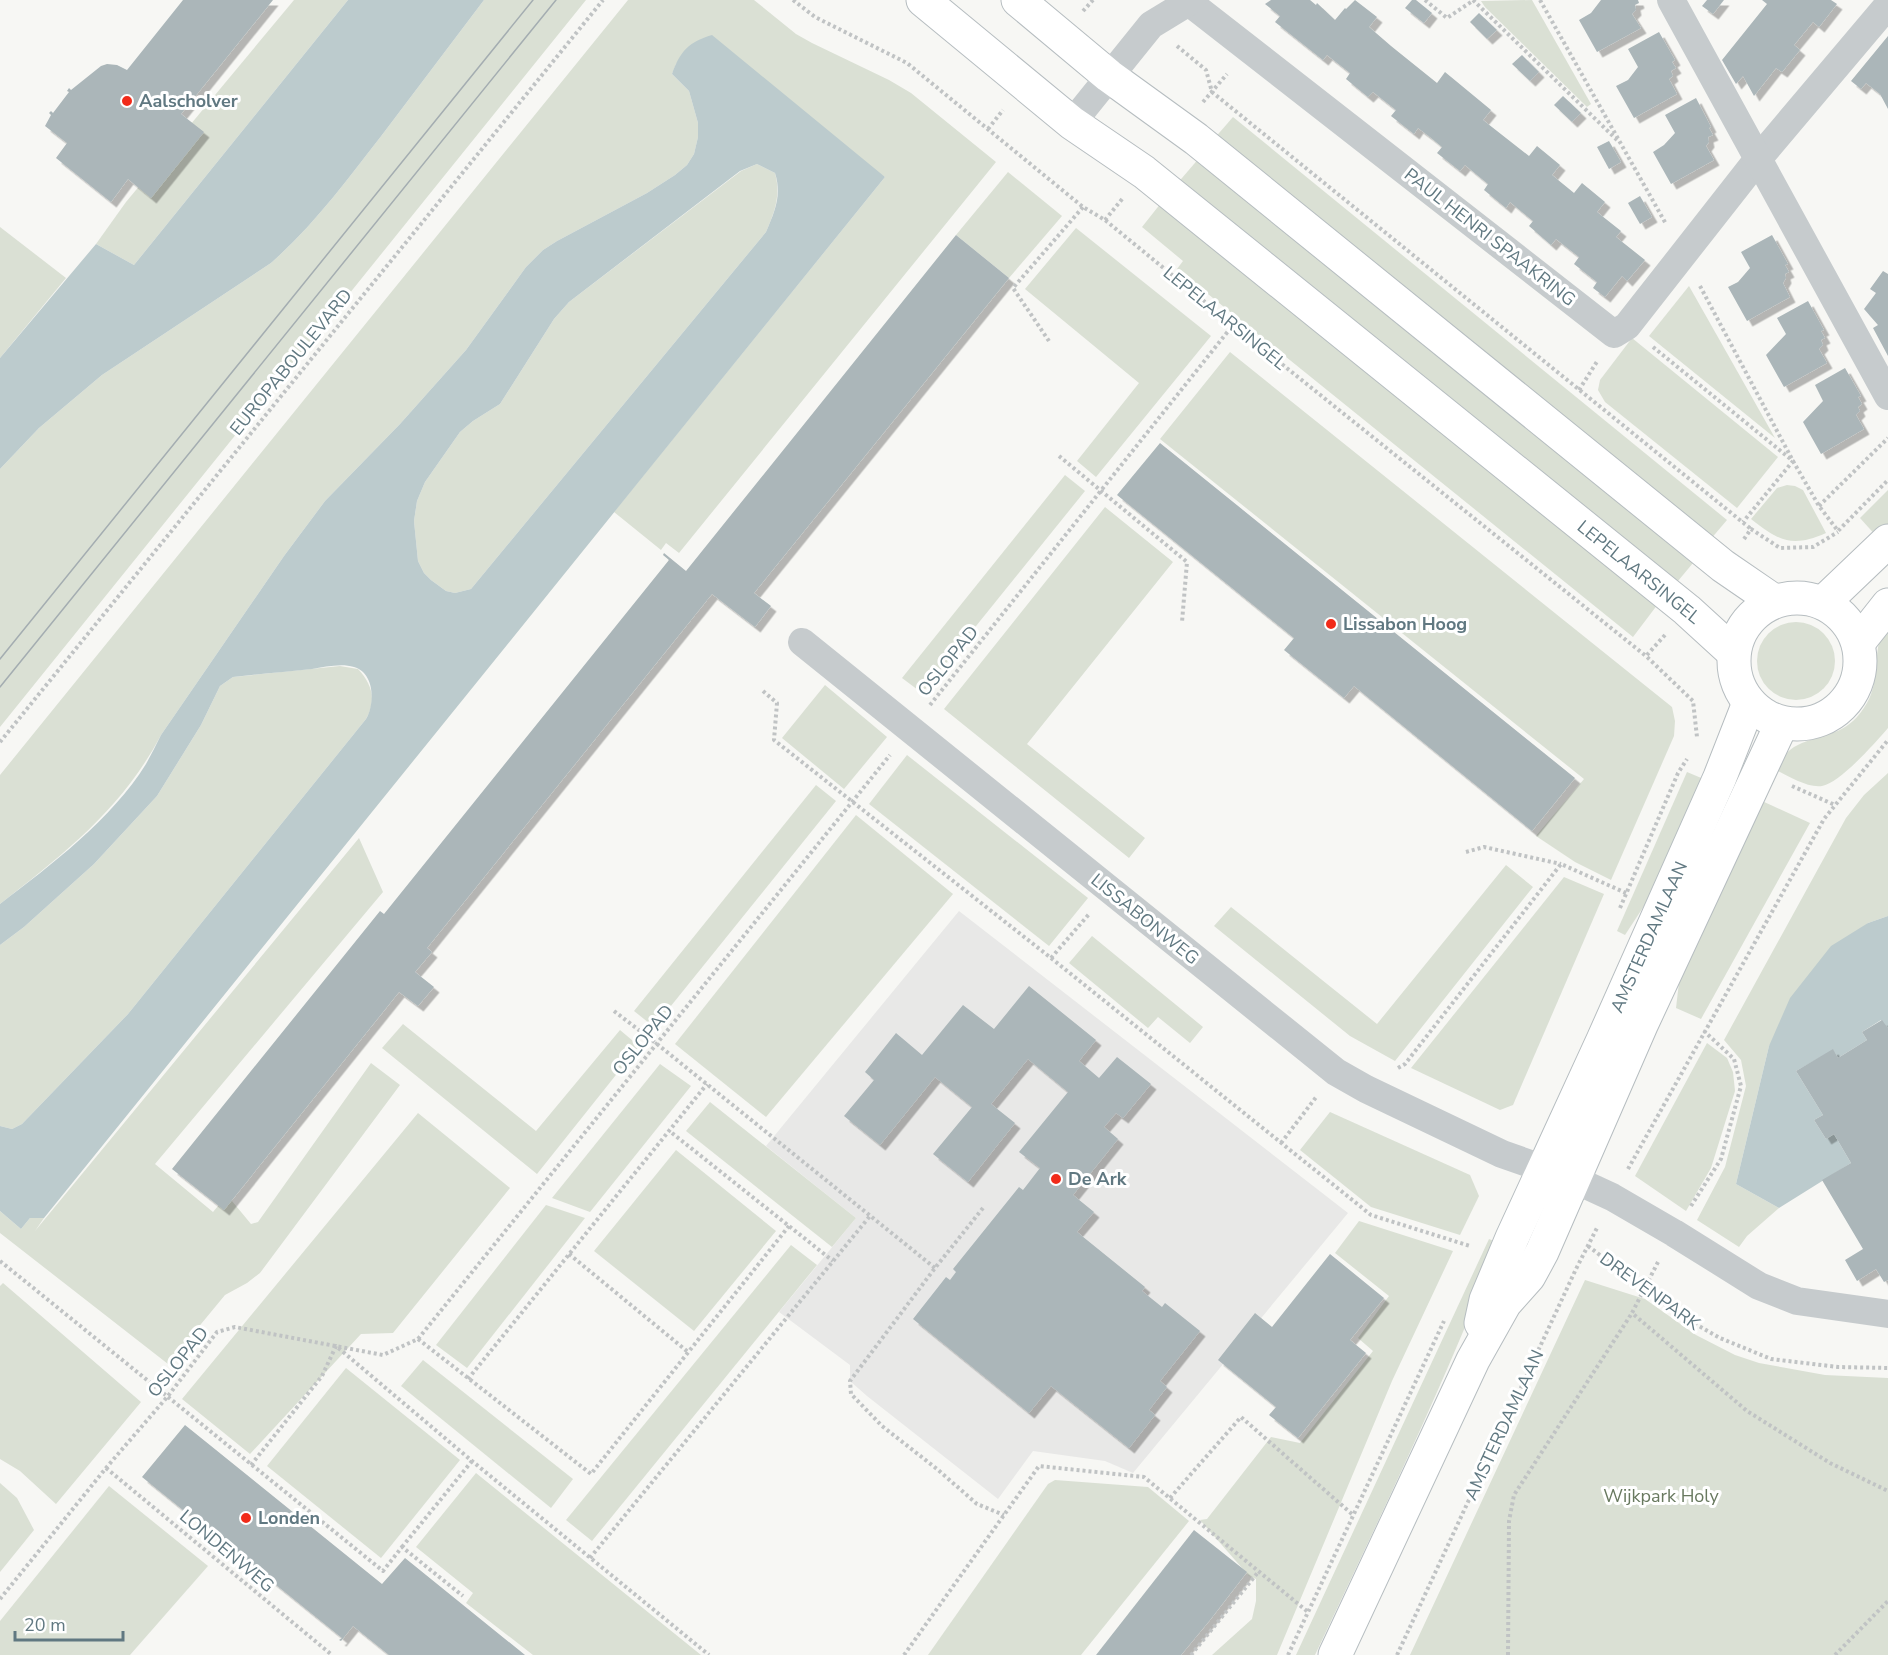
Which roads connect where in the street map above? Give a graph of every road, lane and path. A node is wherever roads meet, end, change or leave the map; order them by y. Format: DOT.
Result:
graph roads {
  1 [pos="603,0"];
  2 [pos="793,0"];
  3 [pos="923,0"];
  4 [pos="1018,0"];
  5 [pos="1425,0"];
  6 [pos="1474,0"];
  7 [pos="1671,0"];
  8 [pos="1189,1"];
  9 [pos="1888,4"];
  10 [pos="1151,24"];
  11 [pos="1109,76"];
  12 [pos="1072,123"];
  13 [pos="1621,144"];
  14 [pos="1758,159"];
  15 [pos="1083,207"];
  16 [pos="1233,325"];
  17 [pos="1627,326"];
  18 [pos="1049,341"];
  19 [pos="1888,396"];
  20 [pos="1888,438"];
  21 [pos="1059,456"];
  22 [pos="1888,480"];
  23 [pos="1101,491"];
  24 [pos="1819,506"];
  25 [pos="1743,522"];
  26 [pos="1751,529"];
  27 [pos="1838,531"];
  28 [pos="1888,541"];
  29 [pos="1774,601"];
  30 [pos="1823,603"];
  31 [pos="1888,605"];
  32 [pos="1182,622"];
  33 [pos="802,642"];
  34 [pos="1858,643"];
  35 [pos="1733,652"];
  36 [pos="1646,656"];
  37 [pos="763,691"];
  38 [pos="1749,703"];
  39 [pos="1782,723"];
  40 [pos="910,730"];
  41 [pos="1888,740"];
  42 [pos="0,742"];
  43 [pos="852,803"];
  44 [pos="1466,852"];
  45 [pos="1561,864"];
  46 [pos="1109,890"];
  47 [pos="1626,893"];
  48 [pos="1051,958"];
  49 [pos="614,1011"];
  50 [pos="1704,1031"];
  51 [pos="657,1044"];
  52 [pos="1336,1072"];
  53 [pos="707,1084"];
  54 [pos="1366,1089"];
  55 [pos="672,1133"];
  56 [pos="1281,1143"];
  57 [pos="1558,1174"];
  58 [pos="1612,1197"];
  59 [pos="983,1208"];
  60 [pos="870,1216"];
  61 [pos="789,1226"];
  62 [pos="1674,1233"];
  63 [pos="1512,1238"];
  64 [pos="1588,1246"];
  65 [pos="1542,1252"];
  66 [pos="569,1254"];
  67 [pos="0,1261"];
  68 [pos="833,1261"];
  69 [pos="935,1268"];
  70 [pos="1576,1269"];
  71 [pos="1643,1288"];
  72 [pos="1632,1313"];
  73 [pos="1888,1314"];
  74 [pos="418,1339"];
  75 [pos="336,1346"];
  76 [pos="688,1352"];
  77 [pos="1473,1360"];
  78 [pos="1888,1368"];
  79 [pos="468,1379"];
  80 [pos="168,1396"];
  81 [pos="472,1461"];
  82 [pos="251,1465"];
  83 [pos="106,1468"];
  84 [pos="1888,1491"];
  85 [pos="1170,1498"];
  86 [pos="1004,1515"];
  87 [pos="1353,1515"];
  88 [pos="402,1546"];
  89 [pos="590,1558"];
  90 [pos="1260,1571"];
  91 [pos="463,1596"];
  92 [pos="0,1599"];
  93 [pos="1888,1601"];
  94 [pos="1308,1612"];
  95 [pos="332,1655"];
  96 [pos="710,1655"];
  97 [pos="904,1655"];
  98 [pos="1191,1655"];
  99 [pos="1335,1655"];
  100 [pos="1397,1655"];
  101 [pos="1508,1655"];
  102 [pos="1835,1655"];
  1 -- 42 [label="path, EUROPABOULEVARD"];
  2 -- 15 [label="path, LEPELAARSINGEL"];
  3 -- 12 [label="street, LEPELAARSINGEL"];
  4 -- 11 [label="street"];
  5 -- 6 [label="path"];
  6 -- 13 [label="path"];
  7 -- 14 [label="street"];
  8 -- 10 [label="street"];
  8 -- 17 [label="street, PAUL HENRI SPAAKRING"];
  9 -- 14 [label="street"];
  10 -- 11 [label="street"];
  10 -- 25 [label="path"];
  11 -- 12 [label="street"];
  11 -- 29 [label="street"];
  12 -- 35 [label="street, LEPELAARSINGEL"];
  14 -- 17 [label="street"];
  14 -- 19 [label="street"];
  15 -- 16 [label="path, LEPELAARSINGEL"];
  15 -- 18 [label="path"];
  16 -- 23 [label="path, OSLOPAD"];
  16 -- 36 [label="path, LEPELAARSINGEL"];
  17 -- 25 [label="path"];
  20 -- 24 [label="path"];
  21 -- 23 [label="path"];
  22 -- 27 [label="path"];
  23 -- 32 [label="path"];
  23 -- 40 [label="path, OSLOPAD"];
  25 -- 26 [label="path"];
  28 -- 30 [label="street"];
  29 -- 30 [label="street"];
  29 -- 35 [label="street"];
  30 -- 34 [label="street"];
  31 -- 34 [label="street"];
  33 -- 40 [label="street, LISSABONWEG"];
  34 -- 39 [label="street"];
  35 -- 38 [label="street"];
  37 -- 43 [label="path"];
  38 -- 39 [label="street"];
  38 -- 57 [label="street, AMSTERDAMLAAN"];
  39 -- 57 [label="street, AMSTERDAMLAAN"];
  40 -- 43 [label="path, OSLOPAD"];
  40 -- 46 [label="street, LISSABONWEG"];
  41 -- 50 [label="path, AMSTERDAMLAAN"];
  43 -- 48 [label="path"];
  43 -- 51 [label="path, OSLOPAD"];
  44 -- 45 [label="path"];
  45 -- 47 [label="path"];
  45 -- 54 [label="path"];
  46 -- 48 [label="path"];
  46 -- 52 [label="street, LISSABONWEG"];
  48 -- 56 [label="path"];
  49 -- 51 [label="path"];
  50 -- 58 [label="path, AMSTERDAMLAAN"];
  50 -- 62 [label="path"];
  51 -- 53 [label="path"];
  51 -- 74 [label="path, OSLOPAD"];
  52 -- 54 [label="street, LISSABONWEG"];
  52 -- 56 [label="path"];
  53 -- 60 [label="path"];
  53 -- 66 [label="path"];
  54 -- 57 [label="street, LISSABONWEG"];
  55 -- 61 [label="path"];
  56 -- 63 [label="path"];
  57 -- 58 [label="street"];
  57 -- 63 [label="street, AMSTERDAMLAAN"];
  57 -- 65 [label="street, AMSTERDAMLAAN"];
  58 -- 62 [label="street"];
  58 -- 64 [label="path, AMSTERDAMLAAN"];
  59 -- 69 [label="path"];
  60 -- 68 [label="path"];
  60 -- 69 [label="path"];
  61 -- 68 [label="path"];
  61 -- 76 [label="path"];
  62 -- 71 [label="path"];
  62 -- 73 [label="street"];
  63 -- 77 [label="street, AMSTERDAMLAAN"];
  64 -- 70 [label="path, AMSTERDAMLAAN"];
  64 -- 71 [label="path, DREVENPARK"];
  65 -- 70 [label="path"];
  65 -- 77 [label="street, AMSTERDAMLAAN"];
  66 -- 76 [label="path"];
  66 -- 79 [label="path"];
  67 -- 80 [label="path"];
  68 -- 89 [label="path"];
  69 -- 86 [label="path"];
  70 -- 100 [label="path, AMSTERDAMLAAN"];
  71 -- 72 [label="path"];
  71 -- 78 [label="path, DREVENPARK"];
  72 -- 84 [label="path"];
  72 -- 101 [label="path"];
  74 -- 75 [label="path, OSLOPAD"];
  74 -- 79 [label="path"];
  75 -- 80 [label="path, OSLOPAD"];
  75 -- 81 [label="path"];
  75 -- 82 [label="path"];
  76 -- 79 [label="path"];
  77 -- 99 [label="street, AMSTERDAMLAAN"];
  80 -- 82 [label="path"];
  80 -- 83 [label="path, OSLOPAD"];
  81 -- 88 [label="path"];
  81 -- 89 [label="path"];
  82 -- 88 [label="path"];
  83 -- 92 [label="path, OSLOPAD"];
  83 -- 95 [label="path, LONDENWEG"];
  85 -- 86 [label="path"];
  85 -- 87 [label="path"];
  85 -- 90 [label="path"];
  86 -- 97 [label="path"];
  88 -- 91 [label="path"];
  89 -- 96 [label="path"];
  90 -- 94 [label="path"];
  90 -- 98 [label="path"];
  93 -- 102 [label="path"];
}
